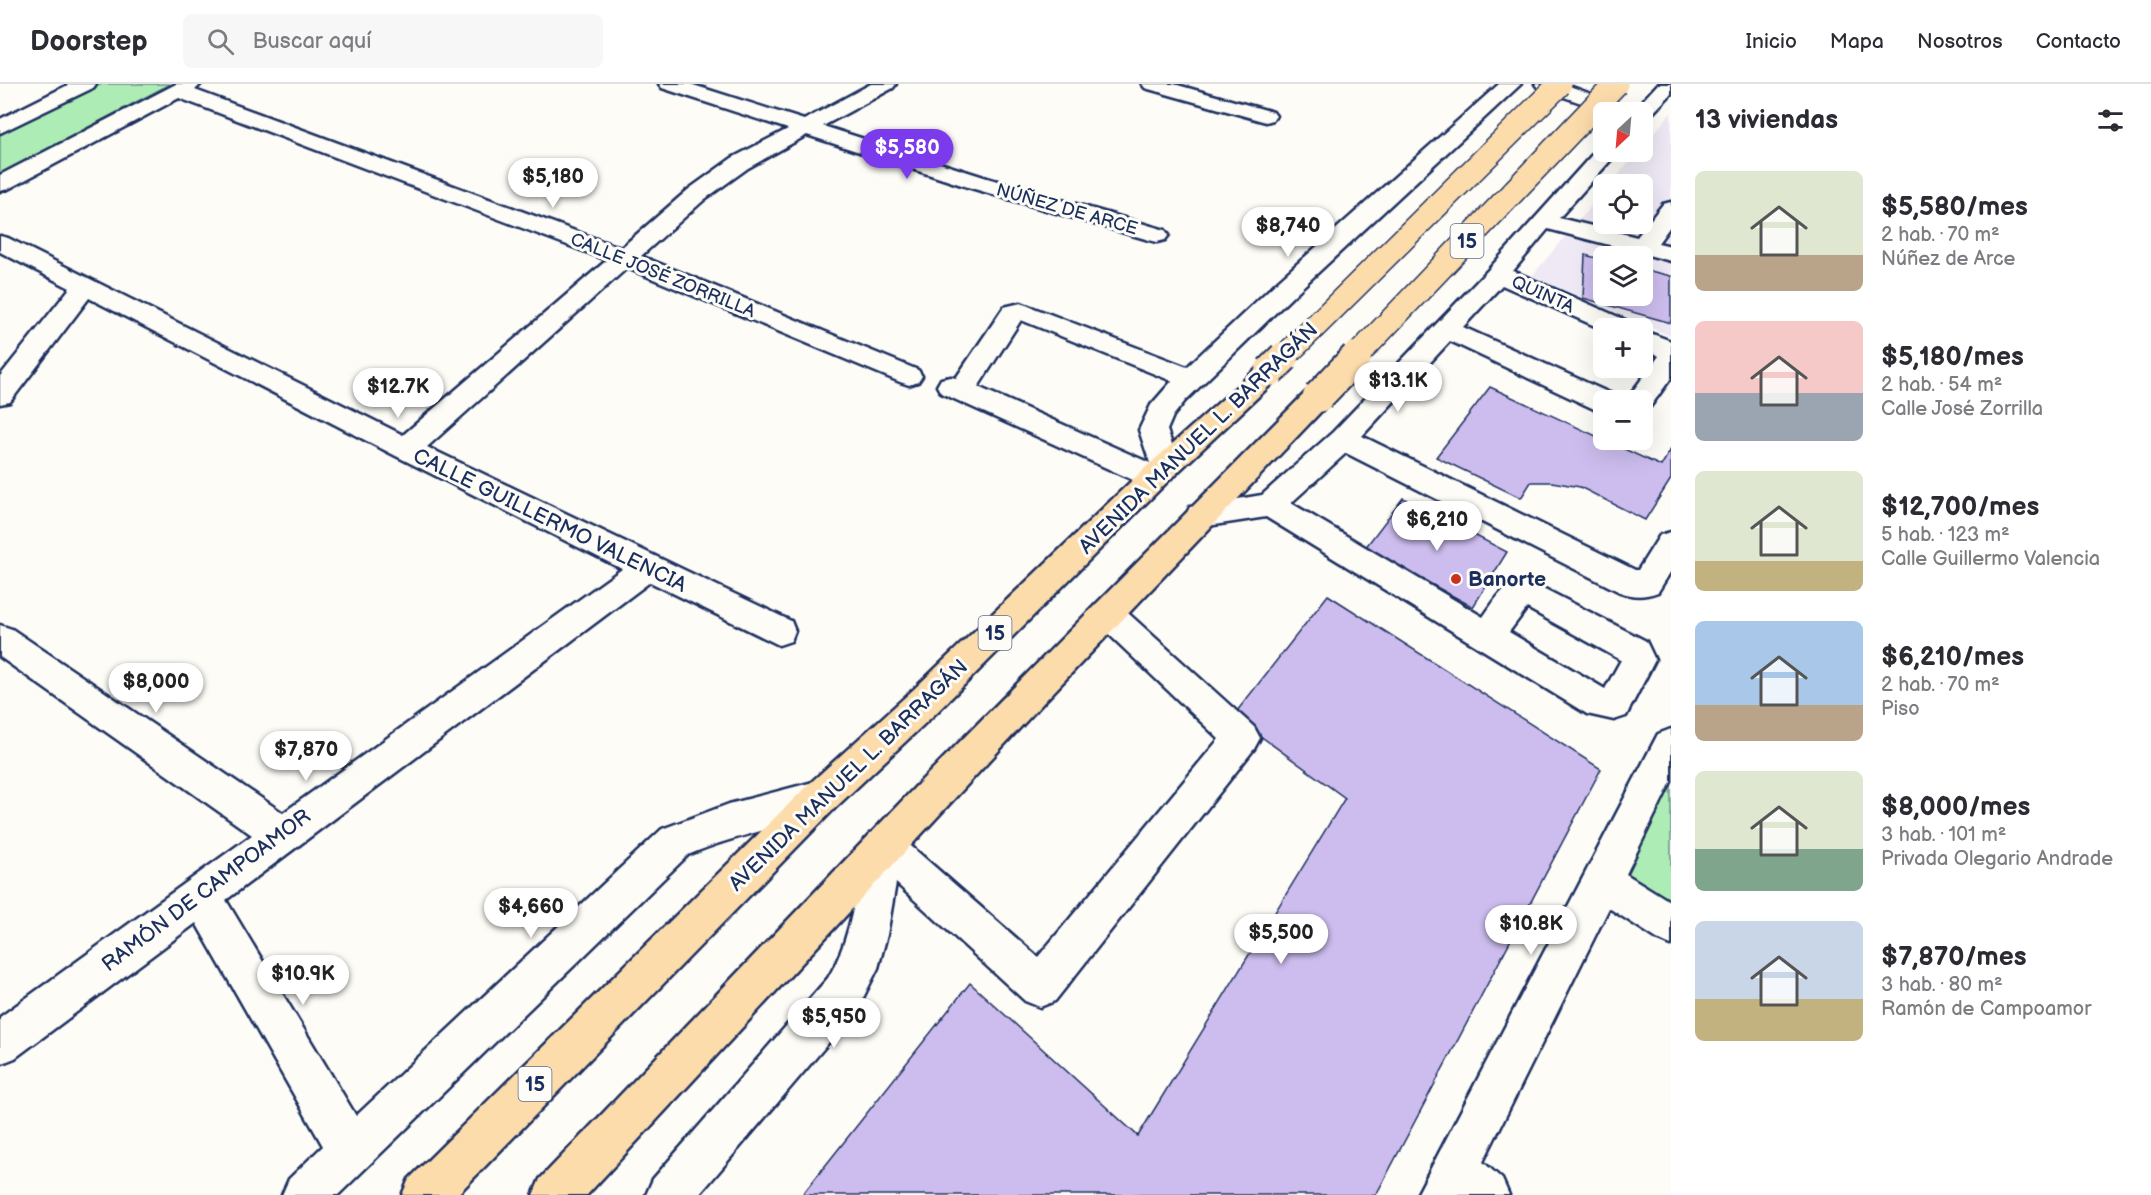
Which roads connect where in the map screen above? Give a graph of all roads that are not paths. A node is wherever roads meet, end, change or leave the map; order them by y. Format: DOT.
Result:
graph roads {
  1 [pos="86,84"];
  2 [pos="669,84"];
  3 [pos="886,84"];
  4 [pos="1152,84"];
  5 [pos="1511,84"];
  6 [pos="1545,84"];
  7 [pos="1560,84"];
  8 [pos="1616,84"];
  9 [pos="185,87"];
  10 [pos="1662,89"];
  11 [pos="1596,102"];
  12 [pos="1651,102"];
  13 [pos="1266,116"];
  14 [pos="806,126"];
  15 [pos="0,127"];
  16 [pos="1598,162"];
  17 [pos="0,184"];
  18 [pos="1543,221"];
  19 [pos="1653,227"];
  20 [pos="1593,229"];
  21 [pos="1157,236"];
  22 [pos="0,243"];
  23 [pos="1671,254"];
  24 [pos="622,257"];
  25 [pos="1498,274"];
  26 [pos="85,286"];
  27 [pos="1598,318"];
  28 [pos="1446,329"];
  29 [pos="1653,343"];
  30 [pos="1671,351"];
  31 [pos="1671,359"];
  32 [pos="909,376"];
  33 [pos="1191,379"];
  34 [pos="1648,390"];
  35 [pos="0,395"];
  36 [pos="1593,397"];
  37 [pos="1343,439"];
  38 [pos="406,449"];
  39 [pos="1160,472"];
  40 [pos="1270,505"];
  41 [pos="1201,515"];
  42 [pos="1671,544"];
  43 [pos="646,567"];
  44 [pos="1107,613"];
  45 [pos="779,631"];
  46 [pos="1487,637"];
  47 [pos="0,639"];
  48 [pos="1671,745"];
  49 [pos="822,797"];
  50 [pos="282,834"];
  51 [pos="883,846"];
  52 [pos="1602,881"];
  53 [pos="201,894"];
  54 [pos="1671,925"];
  55 [pos="0,1043"];
  56 [pos="351,1150"];
  57 [pos="1461,1186"];
  58 [pos="305,1195"];
  59 [pos="425,1195"];
  60 [pos="556,1195"];
  61 [pos="669,1195"];
  1 -- 15 [label="street"];
  2 -- 14 [label="street, NÚÑEZ DE ARCE"];
  3 -- 14 [label="street"];
  4 -- 13 [label="street"];
  5 -- 33 [label="street"];
  6 -- 11 [label="street"];
  7 -- 39 [label="highway, AVENIDA MANUEL L. BARRAGÁN / 15, bridge"];
  8 -- 41 [label="highway, 15, bridge"];
  9 -- 17 [label="street"];
  9 -- 24 [label="street, CALLE JOSÉ ZORRILLA"];
  10 -- 12 [label="street"];
  14 -- 21 [label="street, NÚÑEZ DE ARCE"];
  14 -- 24 [label="street"];
  16 -- 18 [label="street"];
  18 -- 20 [label="street"];
  18 -- 25 [label="street"];
  19 -- 23 [label="street"];
  22 -- 26 [label="street, CALLE GUILLERMO VALENCIA"];
  24 -- 32 [label="street, CALLE JOSÉ ZORRILLA"];
  24 -- 38 [label="street"];
  25 -- 27 [label="street, QUINTA"];
  25 -- 28 [label="street"];
  26 -- 35 [label="street"];
  26 -- 38 [label="street, CALLE GUILLERMO VALENCIA"];
  28 -- 36 [label="street"];
  28 -- 37 [label="street"];
  29 -- 30 [label="street"];
  31 -- 34 [label="street"];
  33 -- 39 [label="street"];
  33 -- 39 [label="street"];
  37 -- 40 [label="street"];
  37 -- 42 [label="street"];
  38 -- 43 [label="street, CALLE GUILLERMO VALENCIA"];
  39 -- 49 [label="highway, AVENIDA MANUEL L. BARRAGÁN / 15"];
  40 -- 41 [label="street"];
  40 -- 46 [label="street"];
  41 -- 44 [label="highway, 15"];
  43 -- 45 [label="street, CALLE GUILLERMO VALENCIA"];
  43 -- 50 [label="street, RAMÓN DE CAMPOAMOR"];
  44 -- 51 [label="highway, 15"];
  44 -- 51 [label="street"];
  47 -- 50 [label="street"];
  48 -- 52 [label="street"];
  49 -- 56 [label="street"];
  49 -- 59 [label="highway, AVENIDA MANUEL L. BARRAGÁN / 15"];
  50 -- 53 [label="street, RAMÓN DE CAMPOAMOR"];
  51 -- 60 [label="highway, 15"];
  51 -- 61 [label="street"];
  52 -- 54 [label="street"];
  52 -- 57 [label="street"];
  53 -- 55 [label="street, RAMÓN DE CAMPOAMOR"];
  53 -- 56 [label="street"];
  56 -- 58 [label="street"];
}
